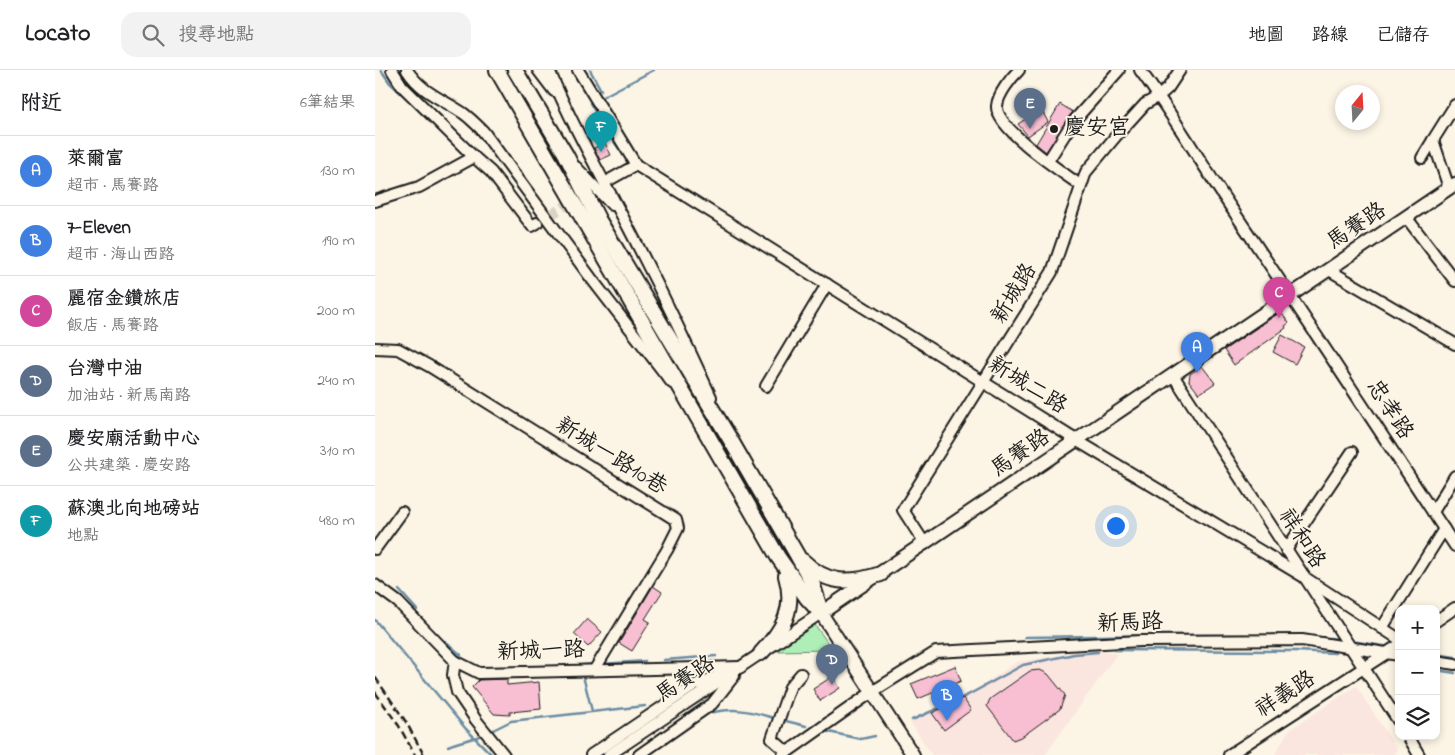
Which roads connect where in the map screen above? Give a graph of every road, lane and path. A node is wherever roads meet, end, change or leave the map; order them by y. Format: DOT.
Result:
graph roads {
  1 [pos="392,70"];
  2 [pos="407,70"];
  3 [pos="497,70"];
  4 [pos="515,70"];
  5 [pos="538,70"];
  6 [pos="549,70"];
  7 [pos="577,70"];
  8 [pos="1119,70"];
  9 [pos="1140,70"];
  10 [pos="1180,70"];
  11 [pos="1013,72"];
  12 [pos="1159,96"];
  13 [pos="563,104"];
  14 [pos="1455,105"];
  15 [pos="1433,140"];
  16 [pos="566,155"];
  17 [pos="474,157"];
  18 [pos="1422,158"];
  19 [pos="1048,161"];
  20 [pos="636,165"];
  21 [pos="611,179"];
  22 [pos="1080,185"];
  23 [pos="1452,186"];
  24 [pos="375,201"];
  25 [pos="1406,218"];
  26 [pos="537,223"];
  27 [pos="627,224"];
  28 [pos="1329,270"];
  29 [pos="1455,281"];
  30 [pos="827,284"];
  31 [pos="1291,295"];
  32 [pos="1455,344"];
  33 [pos="375,348"];
  34 [pos="1173,375"];
  35 [pos="984,381"];
  36 [pos="766,386"];
  37 [pos="691,404"];
  38 [pos="730,439"];
  39 [pos="1077,440"];
  40 [pos="1353,452"];
  41 [pos="1455,476"];
  42 [pos="402,512"];
  43 [pos="1433,512"];
  44 [pos="1444,529"];
  45 [pos="925,544"];
  46 [pos="1455,546"];
  47 [pos="375,549"];
  48 [pos="1286,550"];
  49 [pos="797,555"];
  50 [pos="778,557"];
  51 [pos="881,574"];
  52 [pos="1304,577"];
  53 [pos="375,585"];
  54 [pos="1455,608"];
  55 [pos="821,613"];
  56 [pos="1440,617"];
  57 [pos="1382,628"];
  58 [pos="1395,636"];
  59 [pos="1350,647"];
  60 [pos="1395,647"];
  61 [pos="761,653"];
  62 [pos="1386,653"];
  63 [pos="1395,654"];
  64 [pos="455,661"];
  65 [pos="1440,662"];
  66 [pos="1455,664"];
  67 [pos="741,667"];
  68 [pos="1363,667"];
  69 [pos="595,669"];
  70 [pos="801,674"];
  71 [pos="872,692"];
  72 [pos="1395,716"];
  73 [pos="1410,740"];
  74 [pos="785,753"];
  75 [pos="504,755"];
  76 [pos="591,755"];
  77 [pos="609,755"];
  78 [pos="639,755"];
  79 [pos="913,755"];
  80 [pos="1229,755"];
  81 [pos="1419,755"];
  1 -- 17 [label="street"];
  2 -- 37 [label="street"];
  3 -- 37 [label="highway"];
  4 -- 16 [label="highway"];
  5 -- 13 [label="street"];
  6 -- 13 [label="street"];
  7 -- 20 [label="street"];
  8 -- 19 [label="street"];
  9 -- 12 [label="street, 忠孝路"];
  10 -- 12 [label="street, 新城路"];
  11 -- 19 [label="street"];
  12 -- 22 [label="street, 新城路"];
  12 -- 31 [label="street, 忠孝路"];
  13 -- 27 [label="street"];
  14 -- 15 [label="street"];
  15 -- 18 [label="street"];
  15 -- 23 [label="street"];
  16 -- 27 [label="street"];
  16 -- 38 [label="highway"];
  17 -- 24 [label="street"];
  17 -- 26 [label="street"];
  19 -- 22 [label="street"];
  20 -- 21 [label="street"];
  20 -- 30 [label="street, 新城二路"];
  22 -- 35 [label="street, 新城路"];
  23 -- 25 [label="main road, 馬賽路"];
  25 -- 28 [label="main road, 馬賽路"];
  25 -- 29 [label="street"];
  27 -- 38 [label="street"];
  28 -- 31 [label="main road, 馬賽路"];
  28 -- 32 [label="street"];
  30 -- 35 [label="street, 新城二路"];
  30 -- 36 [label="street"];
  31 -- 34 [label="main road, 馬賽路"];
  31 -- 43 [label="street, 忠孝路"];
  33 -- 69 [label="street, 新城一路10巷"];
  34 -- 39 [label="main road, 馬賽路"];
  34 -- 48 [label="street, 祥和路"];
  35 -- 39 [label="street, 新城二路"];
  35 -- 45 [label="street, 新城路"];
  37 -- 50 [label="highway"];
  38 -- 49 [label="highway"];
  39 -- 45 [label="main road, 馬賽路"];
  39 -- 52 [label="street, 新城二路"];
  40 -- 48 [label="street"];
  41 -- 43 [label="street"];
  42 -- 47 [label="street"];
  43 -- 44 [label="street, 忠孝路"];
  44 -- 46 [label="street, 忠孝路"];
  44 -- 57 [label="street"];
  45 -- 51 [label="main road, 馬賽路"];
  48 -- 52 [label="street, 祥和路"];
  49 -- 51 [label="highway"];
  49 -- 55 [label="highway"];
  50 -- 55 [label="highway"];
  50 -- 61 [label="highway"];
  51 -- 55 [label="main road, 馬賽路"];
  52 -- 57 [label="street, 新城二路"];
  52 -- 59 [label="street, 祥和路"];
  53 -- 64 [label="street, 新城一路"];
  54 -- 56 [label="street"];
  55 -- 61 [label="street, 馬賽路"];
  55 -- 71 [label="main road"];
  57 -- 58 [label="street, 新城二路"];
  59 -- 62 [label="street, 新馬路"];
  59 -- 68 [label="street, 祥和路"];
  59 -- 71 [label="street, 新馬路"];
  60 -- 62 [label="street, 祥義路"];
  61 -- 67 [label="street, 馬賽路"];
  62 -- 63 [label="street, 新馬路"];
  62 -- 68 [label="street, 祥義路"];
  64 -- 69 [label="street, 新城一路"];
  64 -- 75 [label="street"];
  65 -- 66 [label="street"];
  67 -- 69 [label="street, 新城一路"];
  67 -- 76 [label="street"];
  67 -- 77 [label="street, 馬賽路"];
  67 -- 78 [label="street"];
  68 -- 72 [label="street, 祥和路"];
  68 -- 80 [label="street, 祥義路"];
  70 -- 74 [label="street"];
  71 -- 74 [label="street, 新馬路"];
  71 -- 79 [label="main road"];
  73 -- 81 [label="street"];
}
